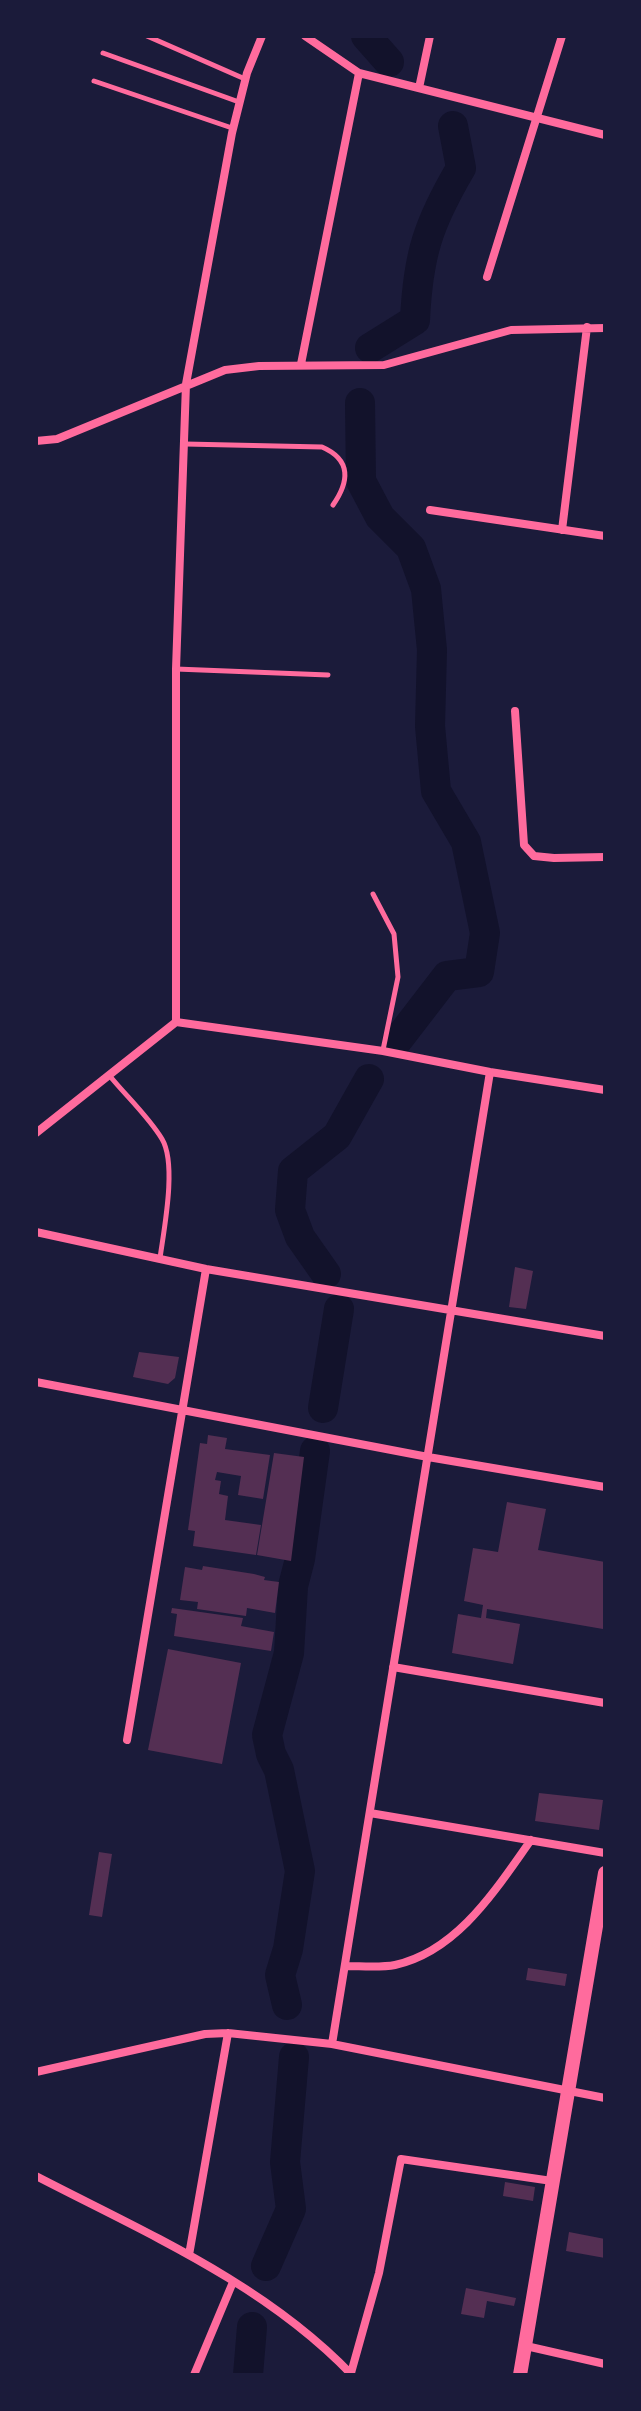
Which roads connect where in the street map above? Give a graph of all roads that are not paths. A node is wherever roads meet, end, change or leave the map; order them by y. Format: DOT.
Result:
graph roads {
  1 [pos="147,36"];
  2 [pos="262,36"];
  3 [pos="305,36"];
  4 [pos="430,36"];
  5 [pos="562,36"];
  6 [pos="103,53"];
  7 [pos="359,73"];
  8 [pos="246,79"];
  9 [pos="94,81"];
  10 [pos="419,88"];
  11 [pos="240,103"];
  12 [pos="538,118"];
  13 [pos="233,128"];
  14 [pos="605,135"];
  15 [pos="487,277"];
  16 [pos="587,327"];
  17 [pos="605,328"];
  18 [pos="301,364"];
  19 [pos="186,384"];
  20 [pos="36,441"];
  21 [pos="184,444"];
  22 [pos="333,505"];
  23 [pos="430,510"];
  24 [pos="562,530"];
  25 [pos="605,536"];
  26 [pos="176,669"];
  27 [pos="328,675"];
  28 [pos="515,711"];
  29 [pos="605,857"];
  30 [pos="373,894"];
  31 [pos="176,1022"];
  32 [pos="383,1051"];
  33 [pos="490,1072"];
  34 [pos="109,1075"];
  35 [pos="605,1090"];
  36 [pos="36,1133"];
  37 [pos="36,1232"];
  38 [pos="160,1259"];
  39 [pos="206,1269"];
  40 [pos="451,1310"];
  41 [pos="605,1336"];
  42 [pos="36,1382"];
  43 [pos="183,1411"];
  44 [pos="428,1457"];
  45 [pos="605,1487"];
  46 [pos="393,1667"];
  47 [pos="605,1703"];
  48 [pos="127,1740"];
  49 [pos="370,1813"];
  50 [pos="531,1840"];
  51 [pos="605,1853"];
  52 [pos="605,1873"];
  53 [pos="345,1966"];
  54 [pos="228,2033"];
  55 [pos="332,2044"];
  56 [pos="36,2072"];
  57 [pos="567,2092"];
  58 [pos="605,2098"];
  59 [pos="36,2176"];
  60 [pos="552,2181"];
  61 [pos="189,2255"];
  62 [pos="233,2282"];
  63 [pos="526,2346"];
  64 [pos="605,2364"];
  65 [pos="352,2374"];
  66 [pos="194,2375"];
  67 [pos="520,2375"];
  1 -- 8 [label="lane"];
  2 -- 8 [label="street"];
  3 -- 7 [label="street"];
  4 -- 10 [label="street"];
  5 -- 12 [label="street"];
  6 -- 11 [label="lane"];
  7 -- 10 [label="street"];
  7 -- 18 [label="street"];
  8 -- 11 [label="street"];
  9 -- 13 [label="lane"];
  10 -- 12 [label="street"];
  11 -- 13 [label="street"];
  12 -- 14 [label="street"];
  12 -- 15 [label="street"];
  13 -- 19 [label="street"];
  16 -- 17 [label="street"];
  16 -- 18 [label="street"];
  16 -- 24 [label="street"];
  18 -- 19 [label="street"];
  19 -- 20 [label="street"];
  19 -- 21 [label="street"];
  21 -- 22 [label="lane"];
  21 -- 26 [label="street"];
  23 -- 24 [label="street"];
  24 -- 25 [label="street"];
  26 -- 27 [label="lane"];
  26 -- 31 [label="street"];
  28 -- 29 [label="street"];
  30 -- 32 [label="lane"];
  31 -- 32 [label="street"];
  31 -- 34 [label="street"];
  32 -- 33 [label="street"];
  33 -- 35 [label="street"];
  33 -- 40 [label="street"];
  34 -- 36 [label="street"];
  34 -- 38 [label="lane"];
  37 -- 38 [label="street"];
  38 -- 39 [label="street"];
  39 -- 40 [label="street"];
  39 -- 43 [label="street"];
  40 -- 41 [label="street"];
  40 -- 44 [label="street"];
  42 -- 43 [label="street"];
  43 -- 44 [label="street"];
  43 -- 48 [label="street"];
  44 -- 45 [label="street"];
  44 -- 46 [label="street"];
  46 -- 47 [label="street"];
  46 -- 49 [label="street"];
  49 -- 50 [label="street"];
  49 -- 53 [label="street"];
  50 -- 51 [label="street"];
  50 -- 53 [label="street"];
  52 -- 57 [label="main road"];
  53 -- 55 [label="street"];
  54 -- 55 [label="street"];
  54 -- 56 [label="street"];
  54 -- 61 [label="street"];
  55 -- 57 [label="street"];
  57 -- 58 [label="street"];
  57 -- 60 [label="main road"];
  59 -- 61 [label="street"];
  60 -- 63 [label="main road"];
  60 -- 65 [label="street"];
  61 -- 62 [label="street"];
  62 -- 65 [label="street"];
  62 -- 66 [label="street"];
  63 -- 64 [label="street"];
  63 -- 67 [label="main road"];
}
